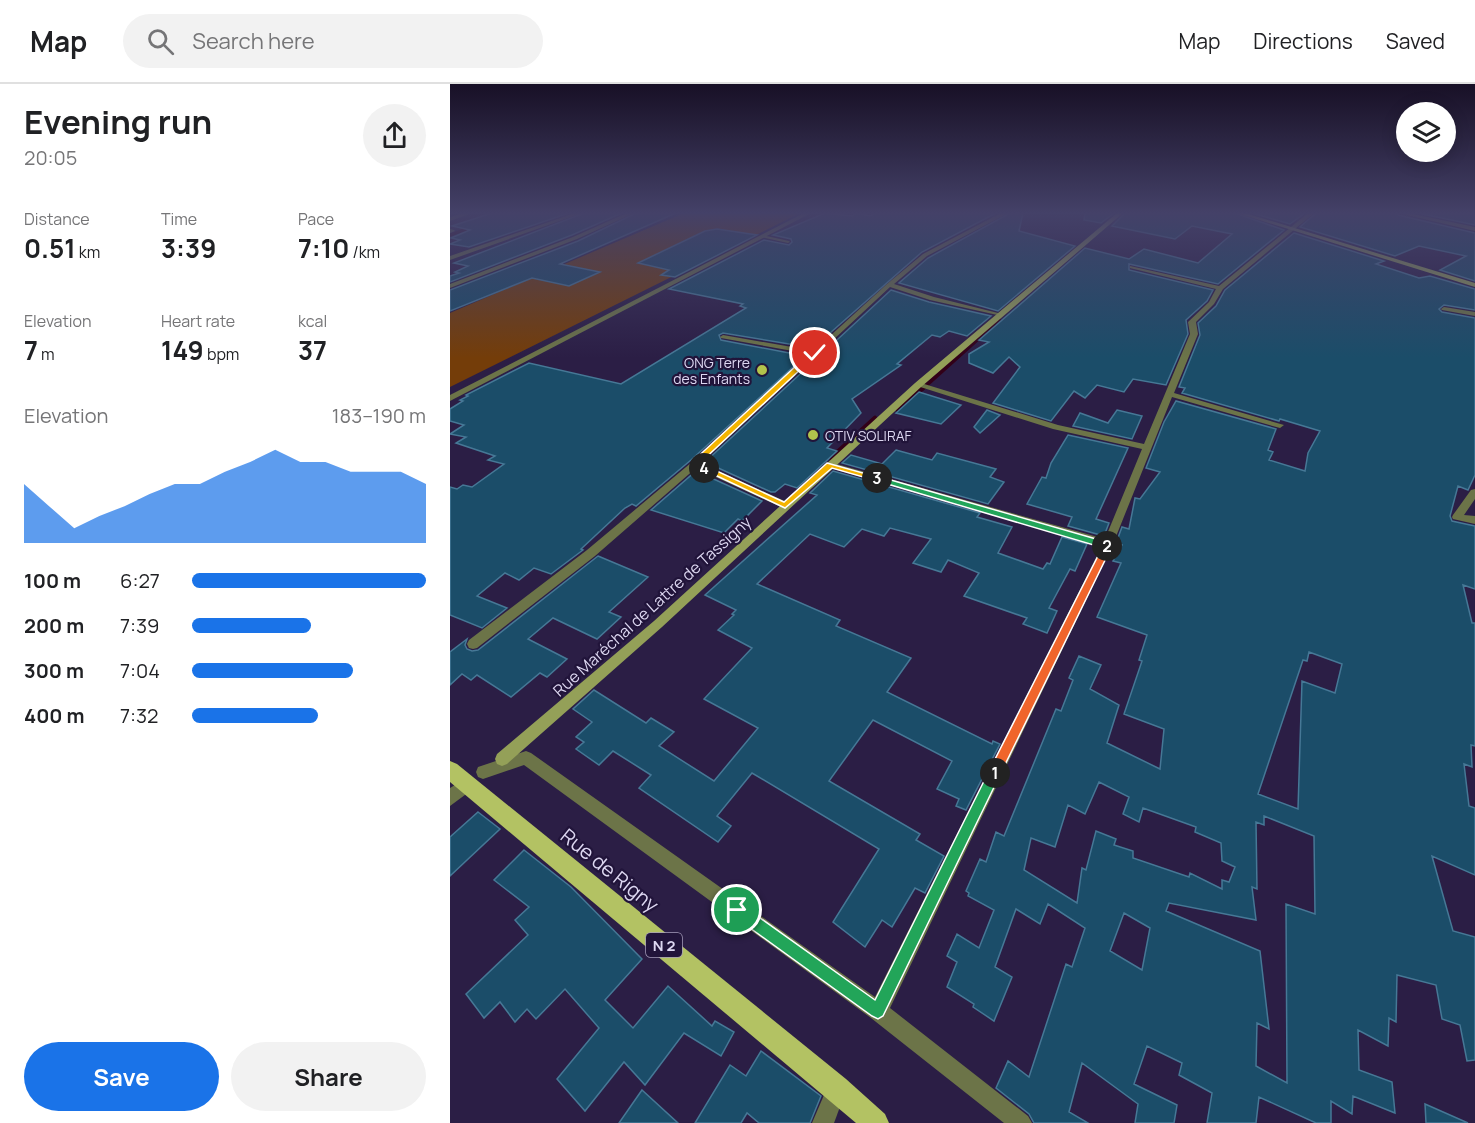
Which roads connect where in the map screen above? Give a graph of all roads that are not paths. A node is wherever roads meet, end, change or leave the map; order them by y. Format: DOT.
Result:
graph roads {
  1 [pos="514,261"];
  2 [pos="713,261"];
  3 [pos="917,261"];
  4 [pos="1063,261"];
  5 [pos="1251,261"];
  6 [pos="1397,261"];
  7 [pos="1132,267"];
  8 [pos="889,285"];
  9 [pos="1475,285"];
  10 [pos="450,286"];
  11 [pos="1220,288"];
  12 [pos="1444,309"];
  13 [pos="1475,314"];
  14 [pos="1000,315"];
  15 [pos="723,337"];
  16 [pos="815,353"];
  17 [pos="918,385"];
  18 [pos="1169,394"];
  19 [pos="450,398"];
  20 [pos="1280,425"];
  21 [pos="1146,447"];
  22 [pos="694,464"];
  23 [pos="830,465"];
  24 [pos="1475,492"];
  25 [pos="785,506"];
  26 [pos="1475,520"];
  27 [pos="1108,544"];
  28 [pos="472,644"];
  29 [pos="502,759"];
  30 [pos="450,771"];
  31 [pos="476,778"];
  32 [pos="450,798"];
  33 [pos="878,1011"];
  34 [pos="837,1088"];
  35 [pos="822,1123"];
  36 [pos="876,1123"];
  37 [pos="1021,1123"];
  1 -- 10 [label="street"];
  2 -- 19 [label="street"];
  3 -- 8 [label="street"];
  4 -- 14 [label="street, Rue Maréchal de Lattre de Tassigny"];
  5 -- 11 [label="street"];
  6 -- 9 [label="street"];
  7 -- 11 [label="street"];
  8 -- 14 [label="street"];
  8 -- 16 [label="street"];
  11 -- 18 [label="street"];
  12 -- 13 [label="street"];
  14 -- 17 [label="street, Rue Maréchal de Lattre de Tassigny"];
  15 -- 16 [label="lane"];
  16 -- 22 [label="street"];
  17 -- 21 [label="street"];
  17 -- 23 [label="street, Rue Maréchal de Lattre de Tassigny"];
  18 -- 20 [label="street"];
  18 -- 21 [label="street"];
  21 -- 27 [label="street"];
  22 -- 25 [label="street"];
  22 -- 28 [label="street"];
  23 -- 25 [label="street, Rue Maréchal de Lattre de Tassigny"];
  23 -- 27 [label="street"];
  24 -- 26 [label="street"];
  25 -- 29 [label="street, Rue Maréchal de Lattre de Tassigny"];
  27 -- 33 [label="street"];
  30 -- 31 [label="main road, Rue de Rigny / N 2"];
  31 -- 32 [label="street"];
  31 -- 33 [label="street"];
  31 -- 34 [label="main road, Rue de Rigny / N 2"];
  33 -- 37 [label="street"];
  34 -- 35 [label="street"];
  34 -- 36 [label="main road, Rue de Rigny / N 2"];
}
